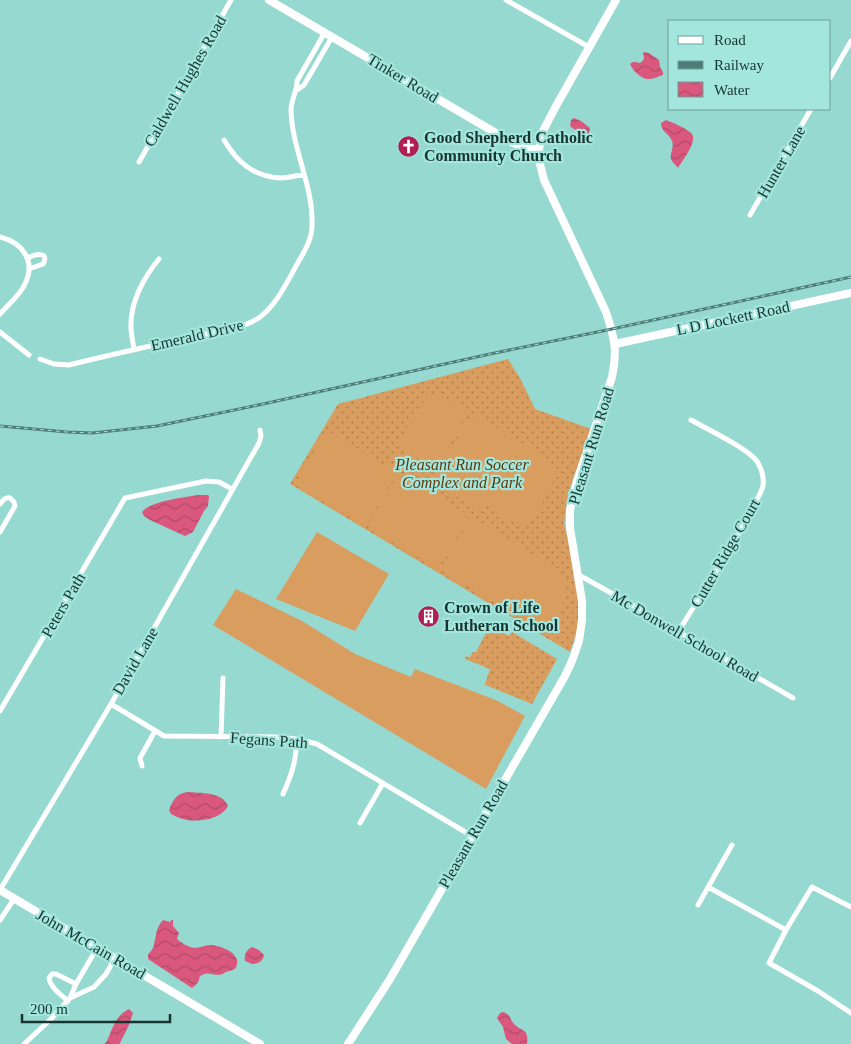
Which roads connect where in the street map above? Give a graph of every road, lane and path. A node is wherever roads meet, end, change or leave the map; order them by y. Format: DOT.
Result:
graph roads {
  1 [pos="231,0"];
  2 [pos="269,0"];
  3 [pos="506,0"];
  4 [pos="616,0"];
  5 [pos="329,34"];
  6 [pos="851,41"];
  7 [pos="589,47"];
  8 [pos="831,76"];
  9 [pos="811,110"];
  10 [pos="224,140"];
  11 [pos="539,149"];
  12 [pos="138,162"];
  13 [pos="304,174"];
  14 [pos="750,215"];
  15 [pos="0,237"];
  16 [pos="28,258"];
  17 [pos="159,259"];
  18 [pos="29,268"];
  19 [pos="851,293"];
  20 [pos="0,314"];
  21 [pos="0,332"];
  22 [pos="615,344"];
  23 [pos="134,350"];
  24 [pos="29,355"];
  25 [pos="40,359"];
  26 [pos="691,420"];
  27 [pos="260,430"];
  28 [pos="232,489"];
  29 [pos="0,504"];
  30 [pos="0,532"];
  31 [pos="577,574"];
  32 [pos="678,632"];
  33 [pos="223,678"];
  34 [pos="793,698"];
  35 [pos="111,704"];
  36 [pos="0,711"];
  37 [pos="155,731"];
  38 [pos="221,737"];
  39 [pos="297,739"];
  40 [pos="142,766"];
  41 [pos="383,783"];
  42 [pos="283,794"];
  43 [pos="360,823"];
  44 [pos="472,836"];
  45 [pos="732,844"];
  46 [pos="708,887"];
  47 [pos="0,890"];
  48 [pos="14,899"];
  49 [pos="698,905"];
  50 [pos="851,907"];
  51 [pos="0,920"];
  52 [pos="786,930"];
  53 [pos="97,948"];
  54 [pos="115,958"];
  55 [pos="76,984"];
  56 [pos="69,1000"];
  57 [pos="851,1013"];
  58 [pos="24,1044"];
  59 [pos="260,1044"];
  60 [pos="348,1044"];
  1 -- 12 [label="street, Caldwell Hughes Road"];
  2 -- 5 [label="main road, Tinker Road"];
  3 -- 7 [label="street"];
  4 -- 7 [label="main road, Pleasant Run Road"];
  5 -- 11 [label="main road, Tinker Road"];
  5 -- 13 [label="street, Emerald Drive"];
  6 -- 8 [label="street"];
  7 -- 11 [label="main road, Pleasant Run Road"];
  9 -- 14 [label="street, Hunter Lane"];
  10 -- 13 [label="street"];
  11 -- 22 [label="main road, Pleasant Run Road"];
  13 -- 23 [label="street, Emerald Drive"];
  15 -- 16 [label="street"];
  16 -- 18 [label="street"];
  16 -- 18 [label="street"];
  17 -- 23 [label="street"];
  18 -- 20 [label="street"];
  19 -- 22 [label="main road, L D Lockett Road"];
  21 -- 24 [label="street"];
  22 -- 31 [label="main road, Pleasant Run Road"];
  23 -- 25 [label="street, Emerald Drive"];
  26 -- 32 [label="street, Cutter Ridge Court"];
  27 -- 28 [label="street, David Lane"];
  28 -- 35 [label="street, David Lane"];
  28 -- 36 [label="street, Peters Path"];
  29 -- 30 [label="street"];
  31 -- 32 [label="street, Mc Donwell School Road"];
  31 -- 44 [label="main road, Pleasant Run Road"];
  32 -- 34 [label="street, Mc Donwell School Road"];
  33 -- 38 [label="street"];
  35 -- 37 [label="street, Fegans Path"];
  35 -- 47 [label="street, David Lane"];
  37 -- 38 [label="street, Fegans Path"];
  37 -- 40 [label="street"];
  38 -- 39 [label="street, Fegans Path"];
  39 -- 41 [label="street, Fegans Path"];
  39 -- 42 [label="street"];
  41 -- 43 [label="street"];
  41 -- 44 [label="street, Fegans Path"];
  44 -- 60 [label="main road, Pleasant Run Road"];
  45 -- 46 [label="street"];
  46 -- 49 [label="street"];
  46 -- 52 [label="street"];
  47 -- 48 [label="main road, John McCain Road"];
  48 -- 51 [label="street"];
  48 -- 53 [label="main road, John McCain Road"];
  50 -- 52 [label="street"];
  52 -- 57 [label="street"];
  53 -- 54 [label="main road, John McCain Road"];
  53 -- 55 [label="street"];
  54 -- 56 [label="street"];
  54 -- 59 [label="main road, John McCain Road"];
  55 -- 56 [label="street"];
  55 -- 56 [label="street"];
  56 -- 58 [label="street"];
}
